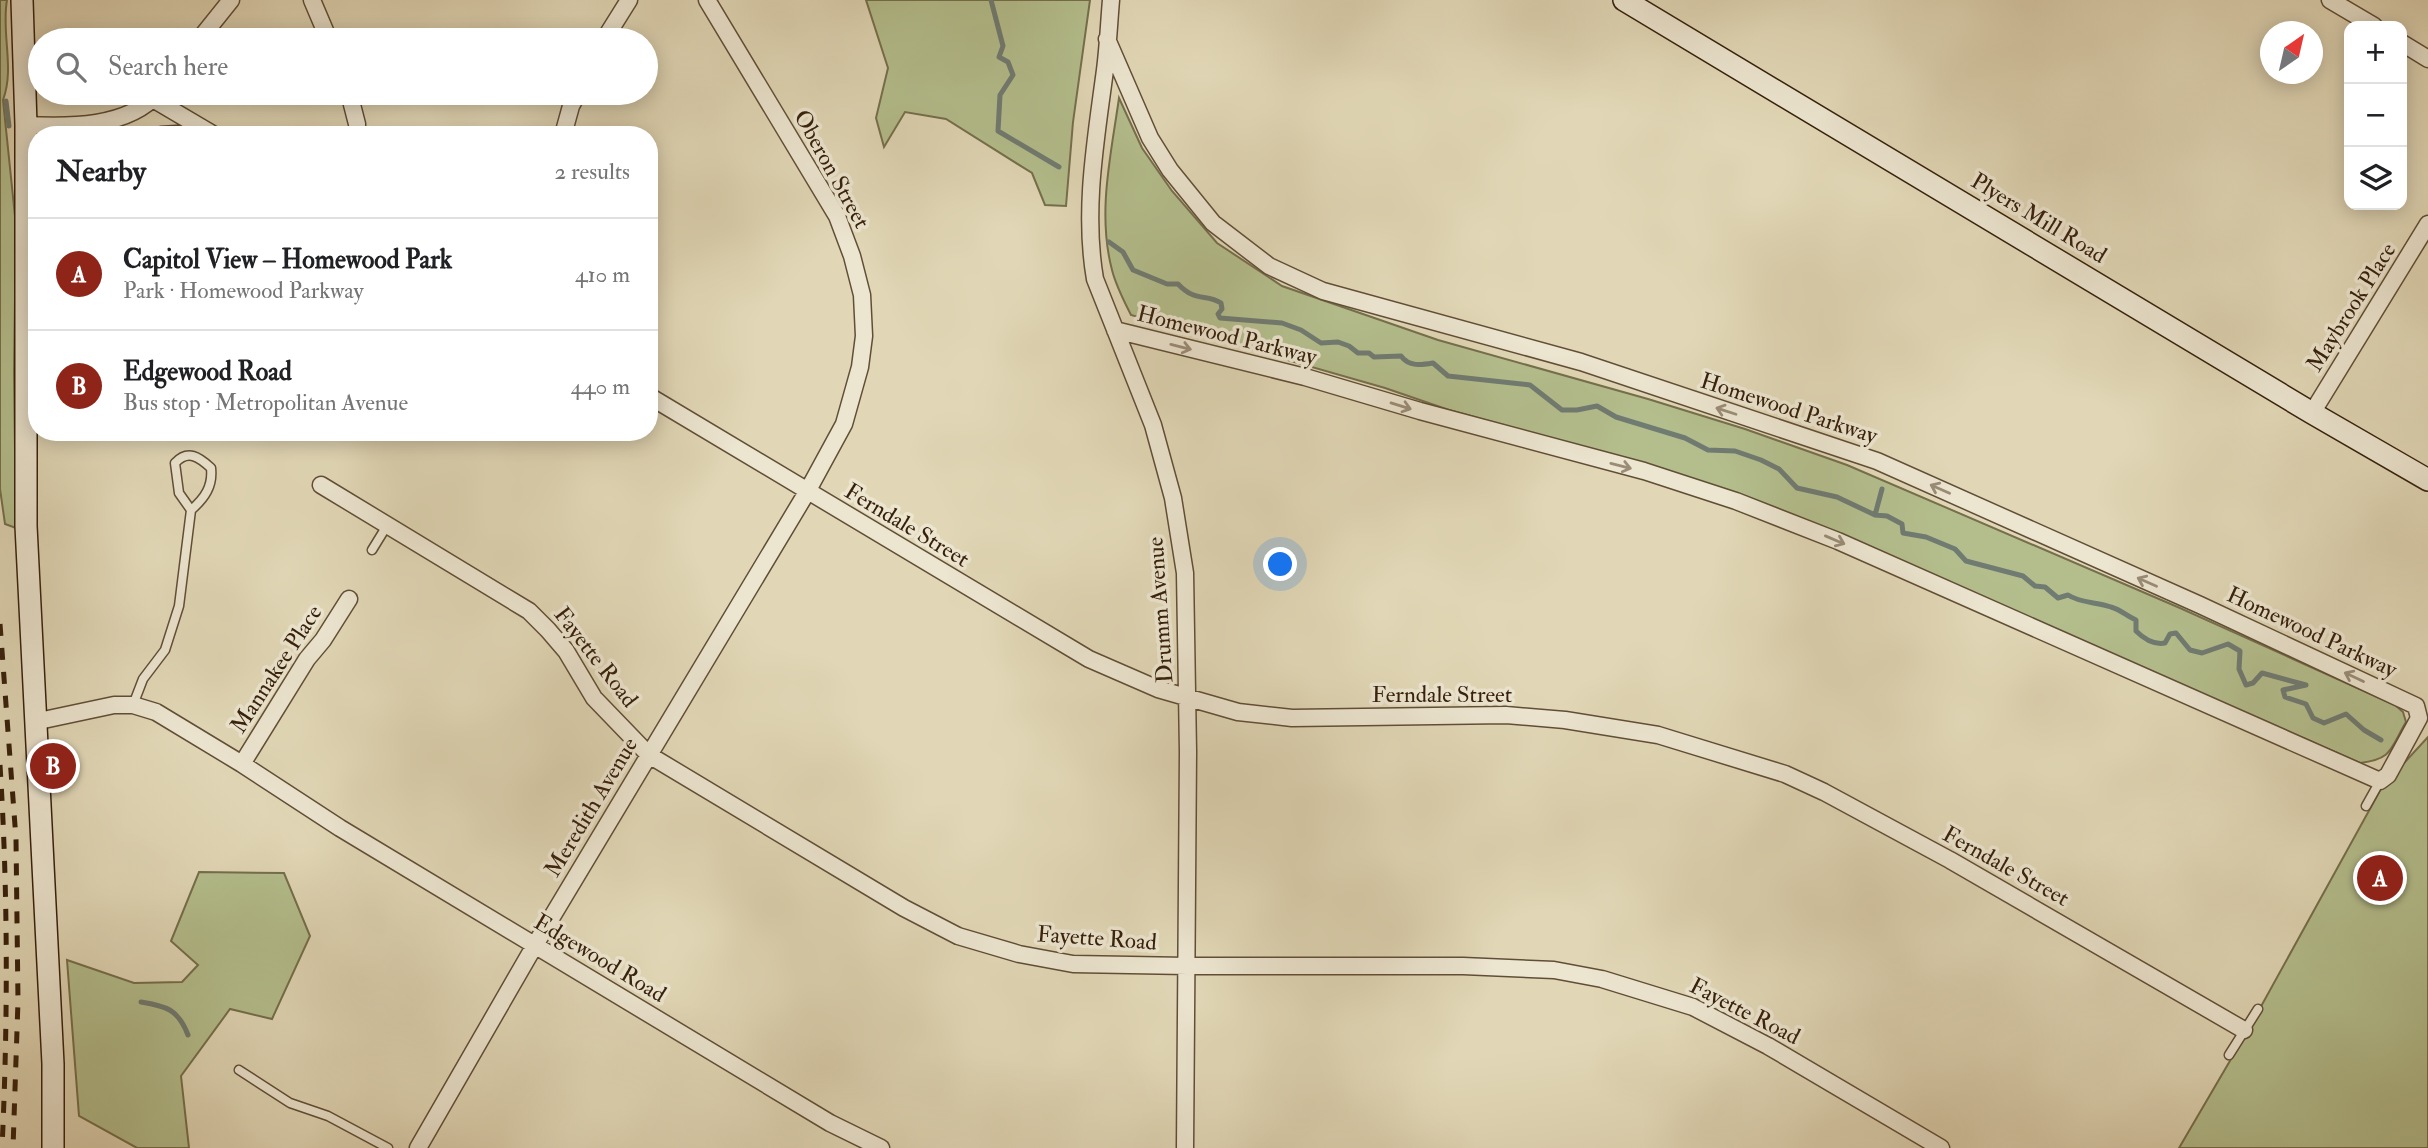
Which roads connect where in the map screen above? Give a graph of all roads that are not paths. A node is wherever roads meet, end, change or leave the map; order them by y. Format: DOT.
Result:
graph roads {
  1 [pos="22,0"];
  2 [pos="231,0"];
  3 [pos="313,0"];
  4 [pos="629,0"];
  5 [pos="707,0"];
  6 [pos="1111,0"];
  7 [pos="1624,0"];
  8 [pos="2330,0"];
  9 [pos="2366,21"];
  10 [pos="209,28"];
  11 [pos="324,28"];
  12 [pos="612,28"];
  13 [pos="1107,39"];
  14 [pos="2407,46"];
  15 [pos="2428,59"];
  16 [pos="144,105"];
  17 [pos="169,105"];
  18 [pos="352,105"];
  19 [pos="572,105"];
  20 [pos="26,125"];
  21 [pos="44,126"];
  22 [pos="68,126"];
  23 [pos="200,126"];
  24 [pos="357,126"];
  25 [pos="565,126"];
  26 [pos="28,148"];
  27 [pos="2428,224"];
  28 [pos="1115,330"];
  29 [pos="28,389"];
  30 [pos="658,401"];
  31 [pos="2312,413"];
  32 [pos="2428,480"];
  33 [pos="321,485"];
  34 [pos="807,492"];
  35 [pos="191,510"];
  36 [pos="388,524"];
  37 [pos="372,550"];
  38 [pos="349,599"];
  39 [pos="1188,699"];
  40 [pos="133,705"];
  41 [pos="34,722"];
  42 [pos="649,755"];
  43 [pos="242,764"];
  44 [pos="2380,781"];
  45 [pos="2366,806"];
  46 [pos="535,945"];
  47 [pos="1187,966"];
  48 [pos="2258,1009"];
  49 [pos="2244,1030"];
  50 [pos="2229,1055"];
  51 [pos="239,1070"];
  52 [pos="53,1148"];
  53 [pos="388,1148"];
  54 [pos="418,1148"];
  55 [pos="881,1148"];
  56 [pos="1185,1148"];
  57 [pos="1941,1148"];
  1 -- 20 [label="main road"];
  2 -- 10 [label="street"];
  3 -- 11 [label="street"];
  4 -- 12 [label="street"];
  5 -- 34 [label="street, Oberon Street"];
  6 -- 13 [label="street, Drumm Avenue"];
  7 -- 31 [label="main road, Plyers Mill Road"];
  8 -- 9 [label="street"];
  13 -- 28 [label="street, Drumm Avenue"];
  44 -- 13 [label="street, Homewood Parkway, one-way"];
  14 -- 15 [label="street"];
  16 -- 22 [label="street"];
  17 -- 23 [label="street"];
  18 -- 24 [label="street"];
  19 -- 25 [label="street"];
  20 -- 21 [label="street"];
  20 -- 26 [label="main road"];
  27 -- 31 [label="street, Maybrook Place"];
  28 -- 39 [label="street, Drumm Avenue"];
  28 -- 44 [label="street, Homewood Parkway, one-way"];
  29 -- 41 [label="main road"];
  30 -- 34 [label="street, Ferndale Street"];
  31 -- 32 [label="main road, Plyers Mill Road"];
  33 -- 36 [label="street, Fayette Road"];
  34 -- 39 [label="street, Ferndale Street"];
  34 -- 42 [label="street, Meredith Avenue"];
  35 -- 35 [label="lane"];
  35 -- 40 [label="lane"];
  36 -- 37 [label="lane"];
  36 -- 42 [label="street, Fayette Road"];
  38 -- 43 [label="street, Mannakee Place"];
  39 -- 47 [label="street, Drumm Avenue"];
  39 -- 49 [label="street, Ferndale Street"];
  40 -- 41 [label="street, Edgewood Road"];
  40 -- 43 [label="street, Edgewood Road"];
  41 -- 52 [label="main road"];
  42 -- 46 [label="street, Meredith Avenue"];
  42 -- 47 [label="street, Fayette Road"];
  43 -- 46 [label="street, Edgewood Road"];
  44 -- 45 [label="lane"];
  46 -- 54 [label="street, Meredith Avenue"];
  46 -- 55 [label="street, Edgewood Road"];
  47 -- 56 [label="street, Drumm Avenue"];
  47 -- 57 [label="street, Fayette Road"];
  48 -- 49 [label="lane"];
  49 -- 50 [label="lane"];
  51 -- 53 [label="lane"];
}
